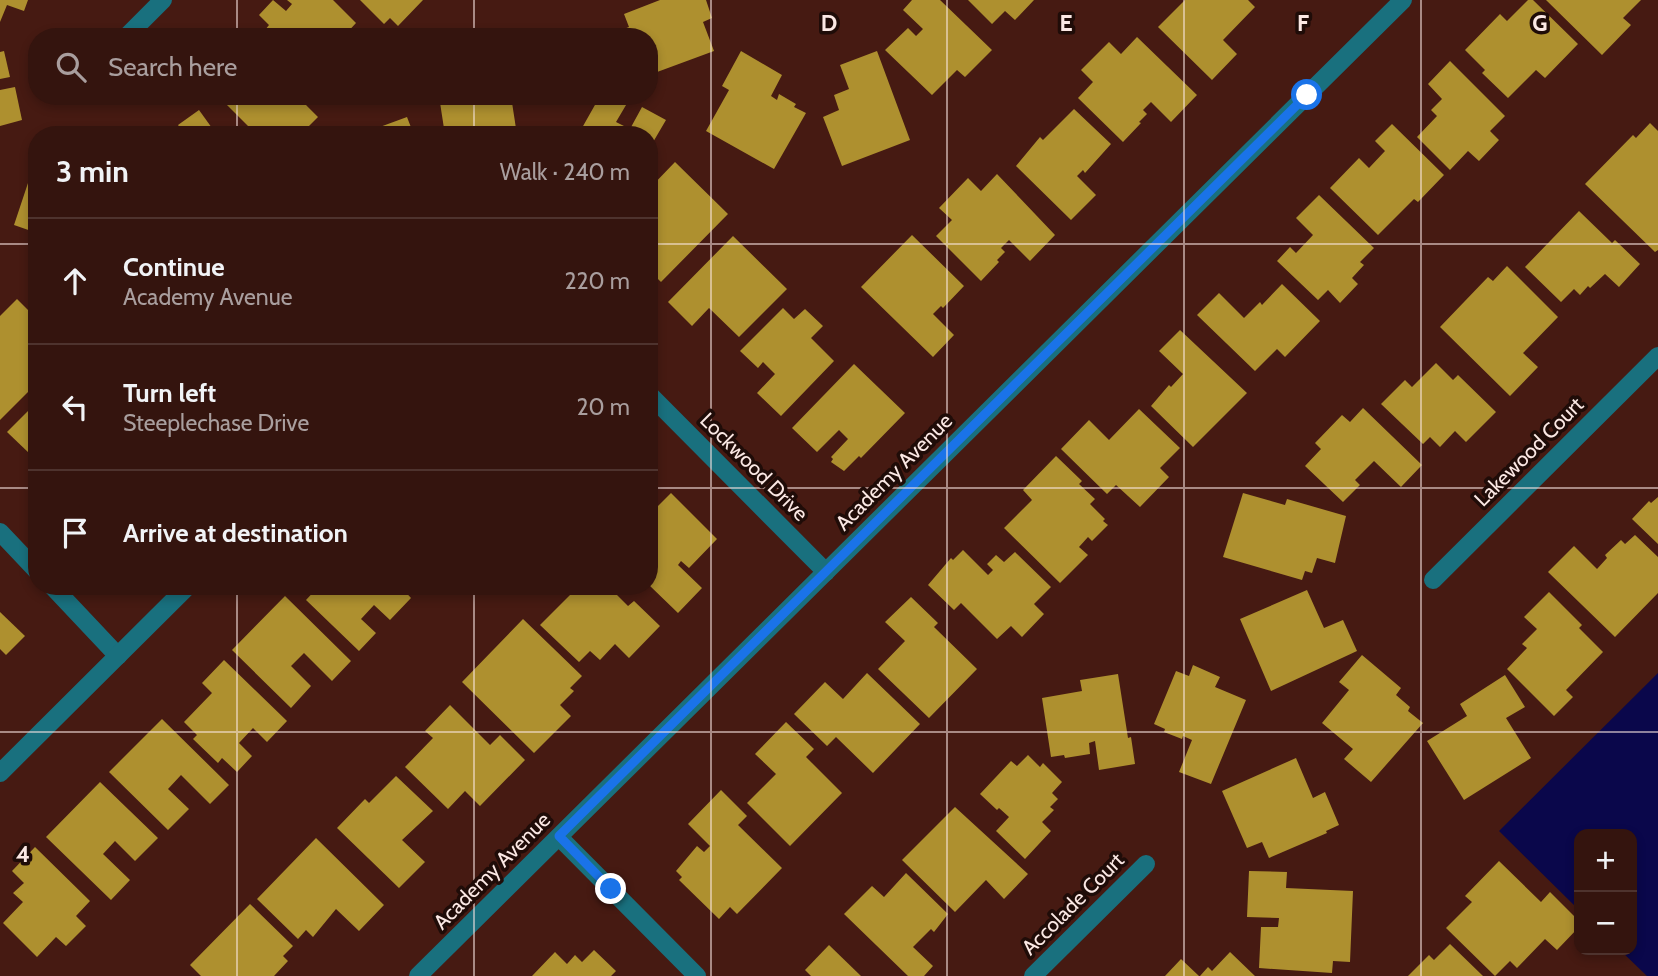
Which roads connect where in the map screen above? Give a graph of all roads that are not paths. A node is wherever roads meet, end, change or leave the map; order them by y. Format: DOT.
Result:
graph roads {
  1 [pos="163,0"];
  2 [pos="1403,0"];
  3 [pos="135,28"];
  4 [pos="1658,356"];
  5 [pos="658,403"];
  6 [pos="0,532"];
  7 [pos="28,562"];
  8 [pos="826,572"];
  9 [pos="1433,580"];
  10 [pos="60,595"];
  11 [pos="179,595"];
  12 [pos="118,656"];
  13 [pos="0,773"];
  14 [pos="559,836"];
  15 [pos="1146,864"];
  16 [pos="418,976"];
  17 [pos="697,976"];
  18 [pos="1032,976"];
  1 -- 3 [label="street"];
  2 -- 8 [label="street, Academy Avenue"];
  4 -- 9 [label="street, Lakewood Court"];
  5 -- 8 [label="street, Lockwood Drive"];
  6 -- 7 [label="street"];
  8 -- 14 [label="street, Academy Avenue"];
  10 -- 12 [label="street"];
  11 -- 12 [label="street"];
  12 -- 13 [label="street"];
  14 -- 16 [label="street, Academy Avenue"];
  14 -- 17 [label="street"];
  15 -- 18 [label="street, Accolade Court"];
}
